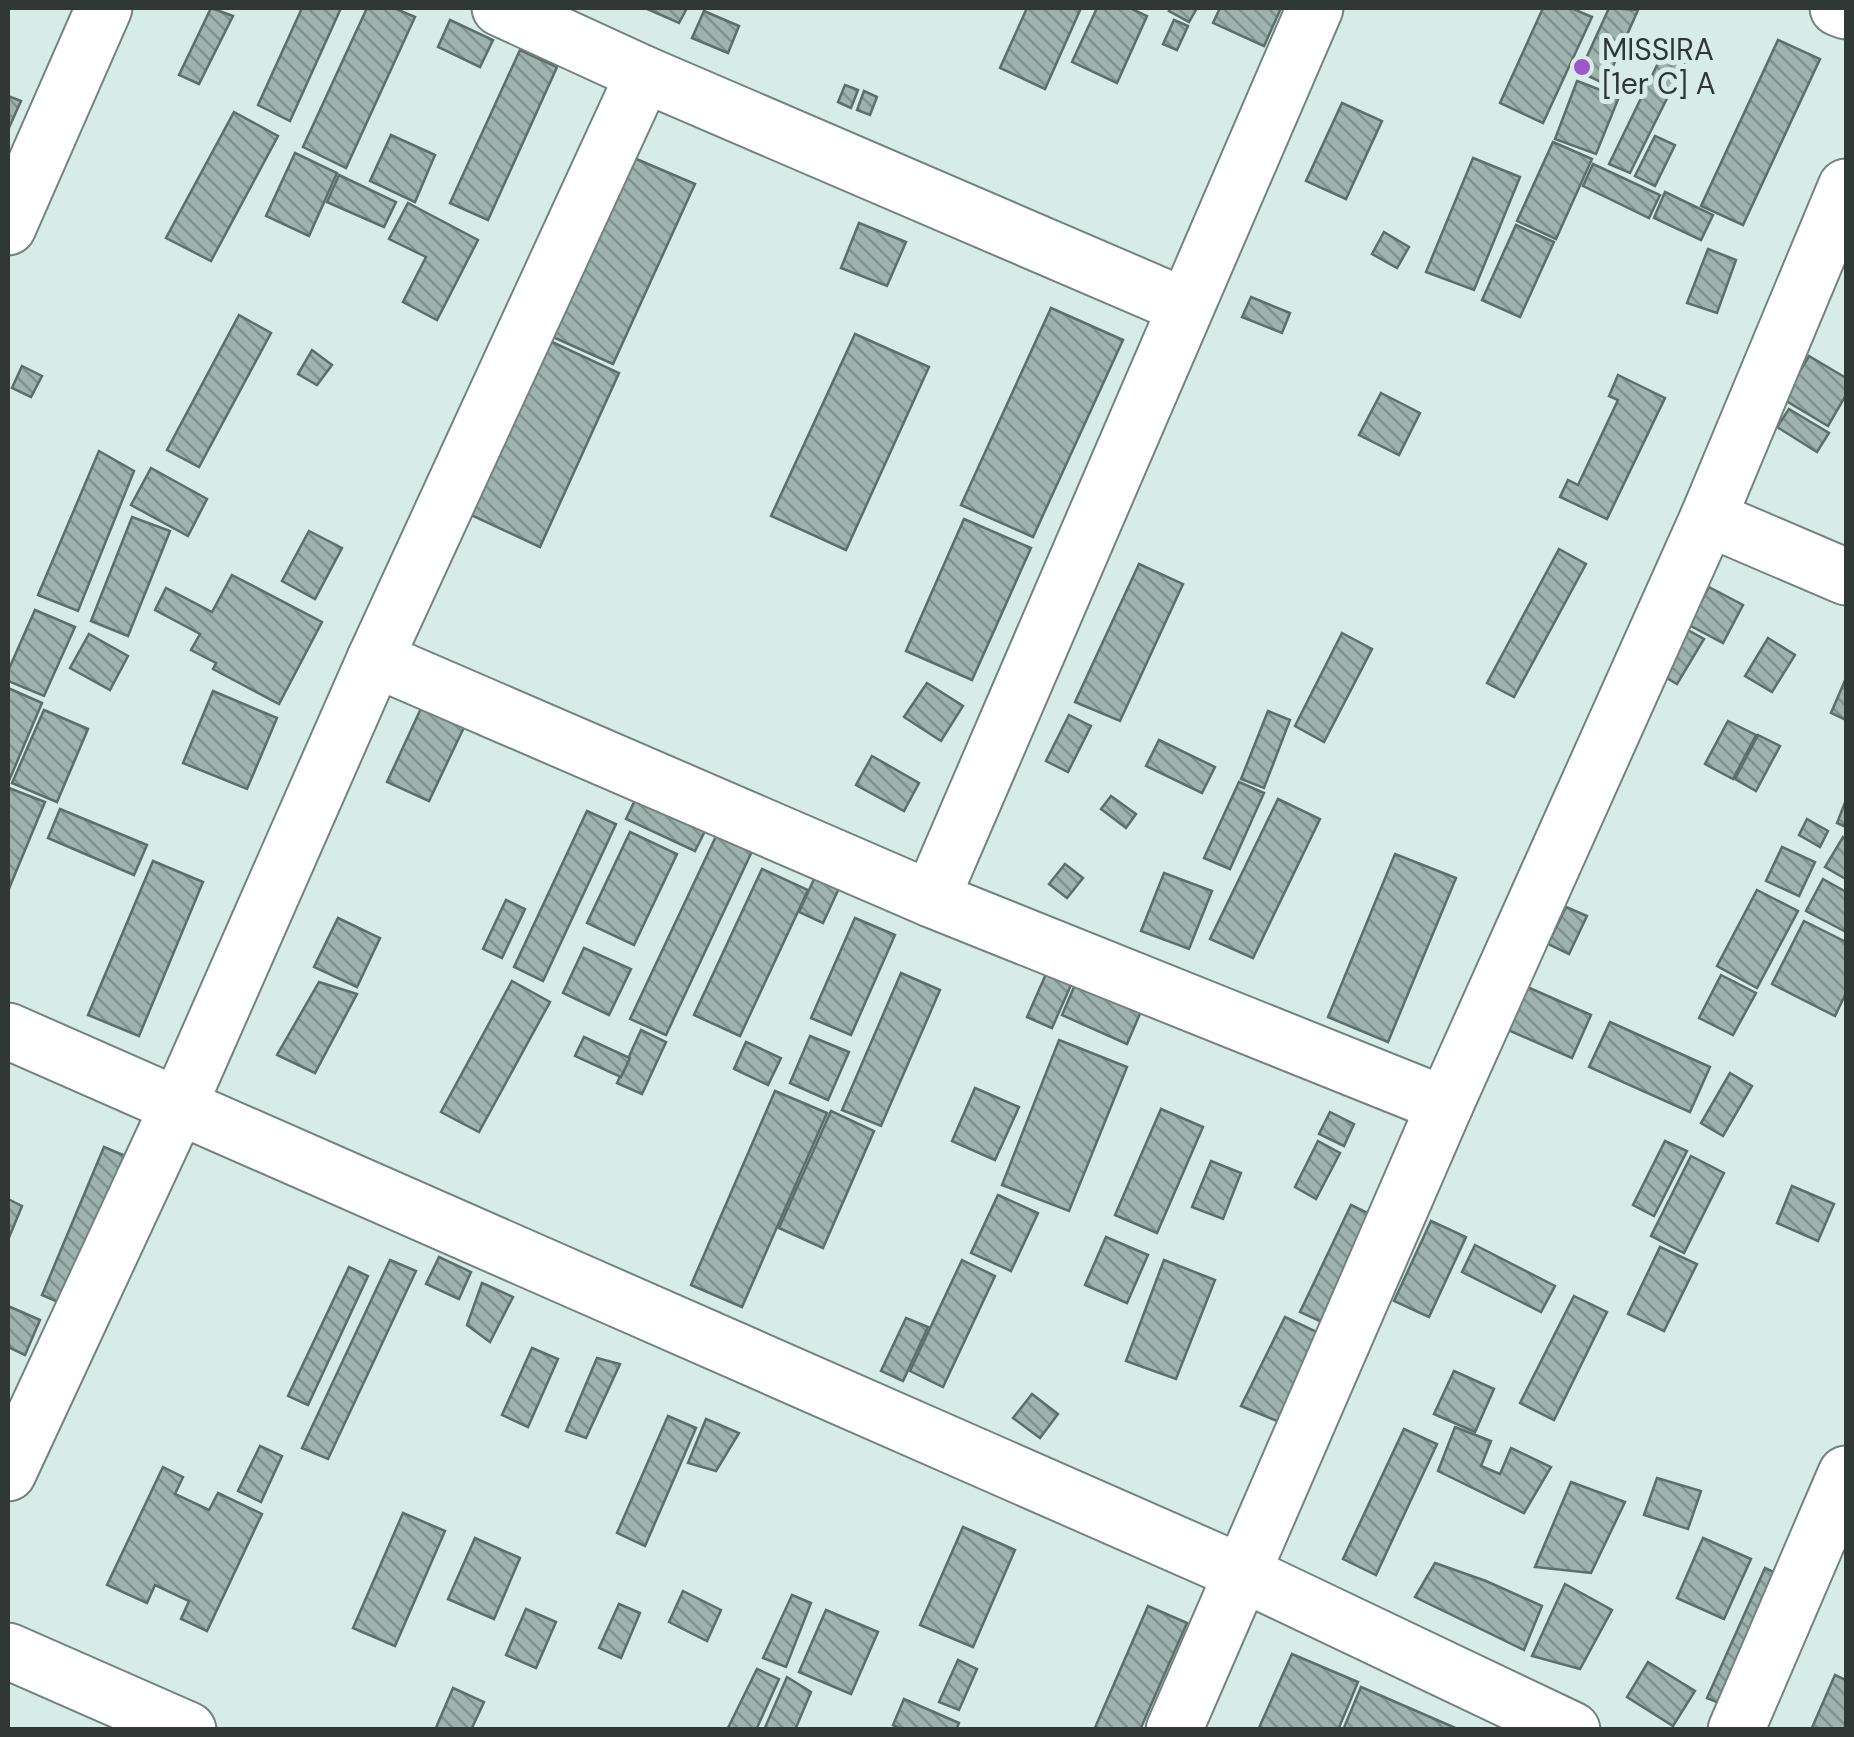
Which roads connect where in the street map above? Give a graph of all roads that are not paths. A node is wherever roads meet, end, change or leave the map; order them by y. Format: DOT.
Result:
graph roads {
  1 [pos="104,8"];
  2 [pos="500,8"];
  3 [pos="1315,8"];
  4 [pos="1838,8"];
  5 [pos="1846,11"];
  6 [pos="644,74"];
  7 [pos="1846,187"];
  8 [pos="8,227"];
  9 [pos="1184,306"];
  10 [pos="1708,518"];
  11 [pos="1846,576"];
  12 [pos="375,659"];
  13 [pos="931,900"];
  14 [pos="8,1031"];
  15 [pos="1445,1105"];
  16 [pos="178,1108"];
  17 [pos="8,1473"];
  18 [pos="1846,1474"];
  19 [pos="1242,1573"];
  20 [pos="8,1651"];
  21 [pos="188,1730"];
  22 [pos="1174,1730"];
  23 [pos="1572,1730"];
  24 [pos="1736,1730"];
  1 -- 8 [label="street"];
  2 -- 6 [label="street"];
  3 -- 9 [label="street"];
  4 -- 5 [label="street"];
  6 -- 9 [label="street"];
  6 -- 12 [label="street"];
  7 -- 10 [label="street"];
  9 -- 13 [label="street"];
  10 -- 11 [label="street"];
  10 -- 15 [label="street"];
  12 -- 13 [label="street"];
  12 -- 16 [label="street"];
  13 -- 15 [label="street"];
  14 -- 16 [label="street"];
  15 -- 19 [label="street"];
  16 -- 17 [label="street"];
  16 -- 19 [label="street"];
  18 -- 24 [label="street"];
  19 -- 22 [label="street"];
  19 -- 23 [label="street"];
  20 -- 21 [label="street"];
}
